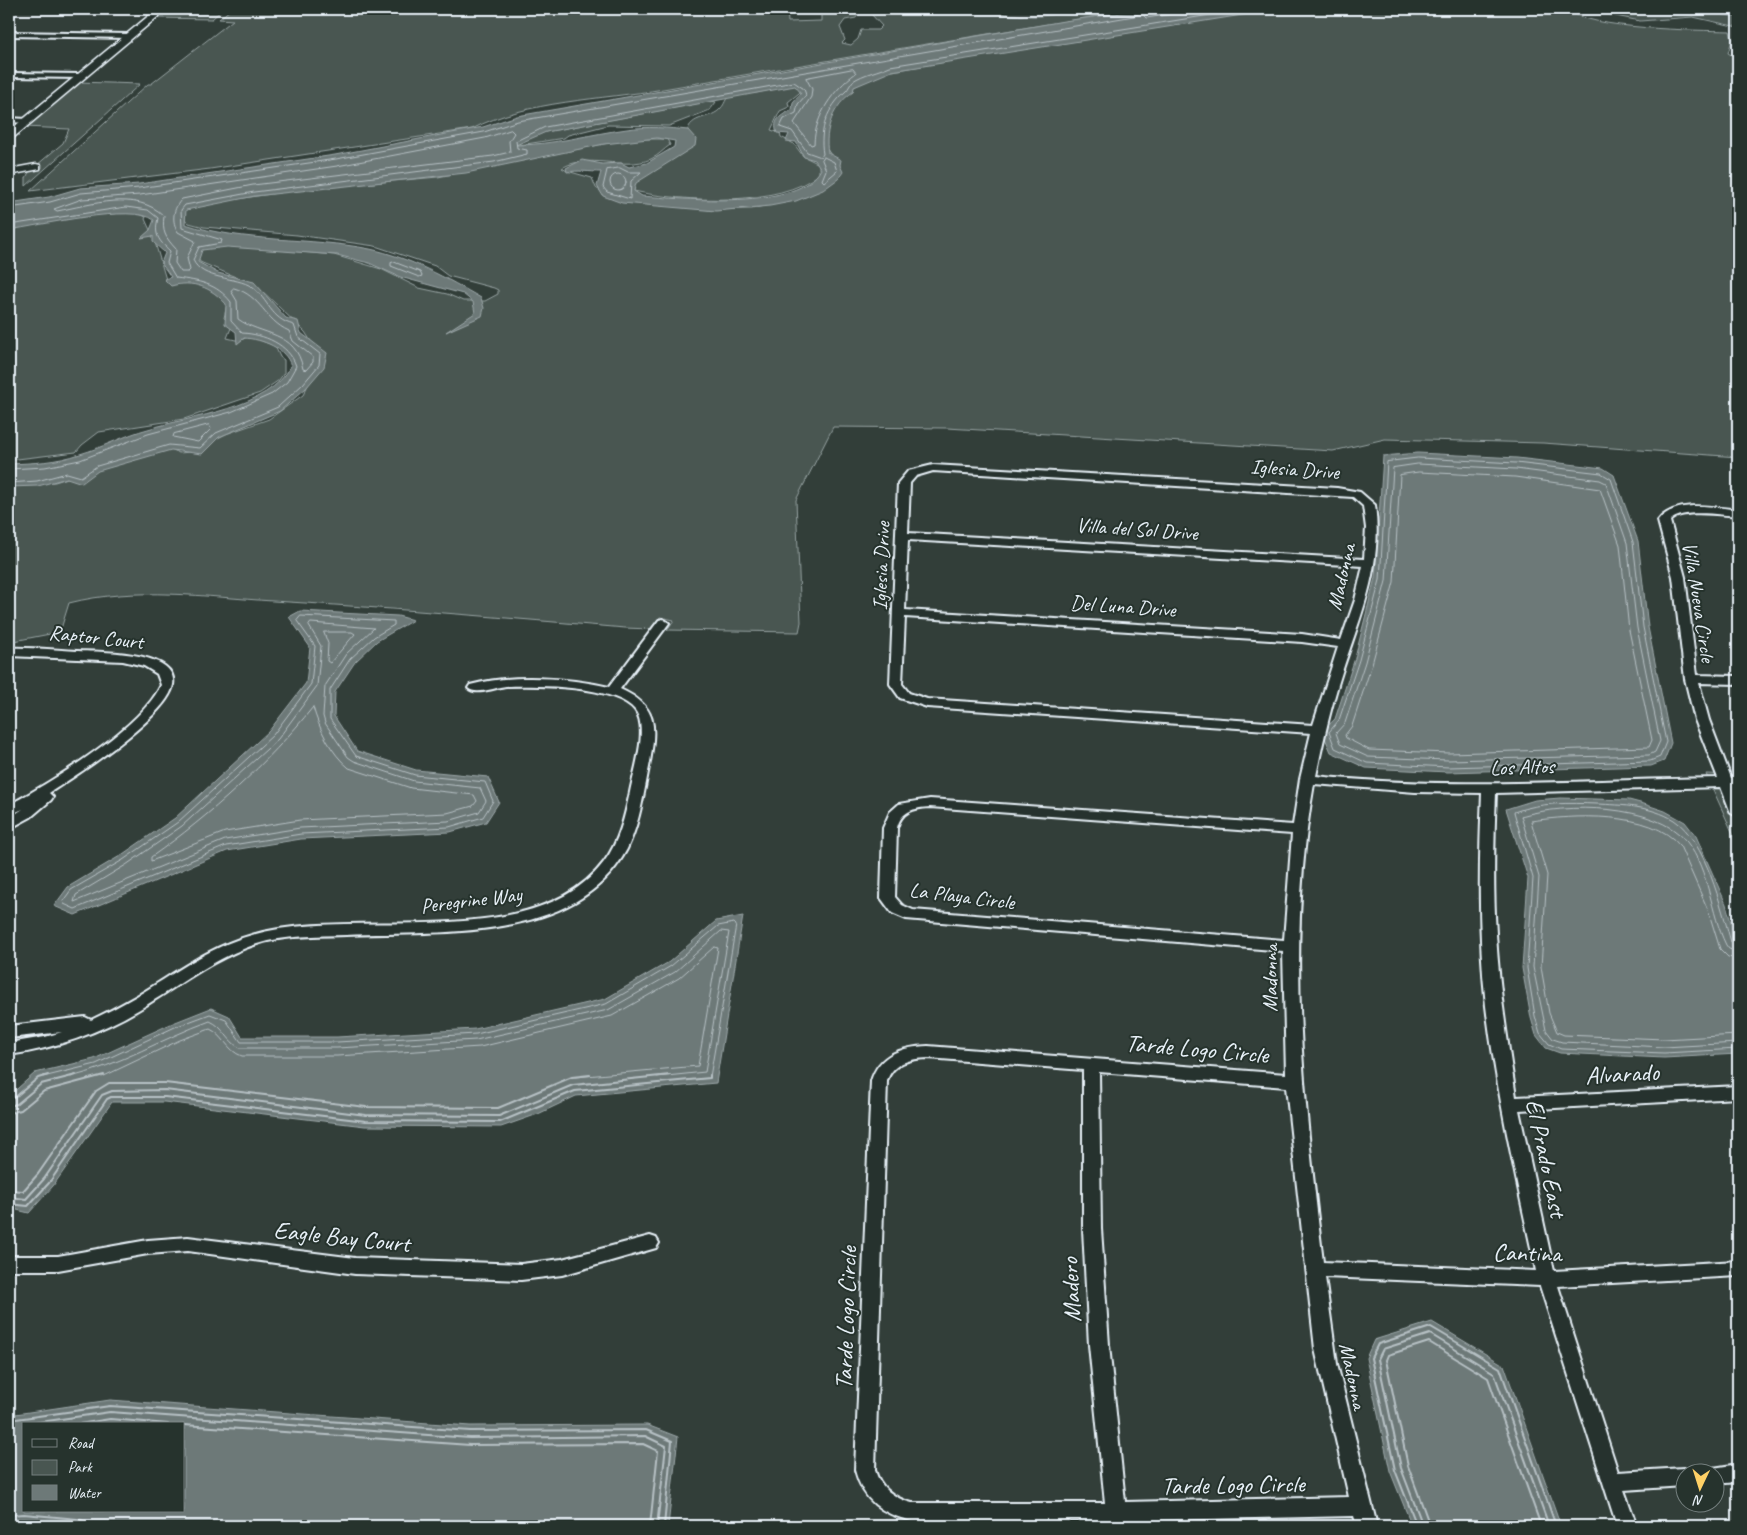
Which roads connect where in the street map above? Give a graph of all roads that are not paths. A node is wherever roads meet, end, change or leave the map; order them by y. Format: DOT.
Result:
graph roads {
  1 [pos="162,9"];
  2 [pos="9,34"];
  3 [pos="129,36"];
  4 [pos="9,75"];
  5 [pos="80,76"];
  6 [pos="9,120"];
  7 [pos="27,121"];
  8 [pos="9,136"];
  9 [pos="36,167"];
  10 [pos="9,172"];
  11 [pos="1361,497"];
  12 [pos="1738,513"];
  13 [pos="902,536"];
  14 [pos="1370,563"];
  15 [pos="899,613"];
  16 [pos="663,623"];
  17 [pos="1344,644"];
  18 [pos="9,652"];
  19 [pos="1691,679"];
  20 [pos="1738,680"];
  21 [pos="475,688"];
  22 [pos="612,691"];
  23 [pos="1318,729"];
  24 [pos="1308,779"];
  25 [pos="1732,782"];
  26 [pos="58,784"];
  27 [pos="1489,788"];
  28 [pos="9,811"];
  29 [pos="1738,813"];
  30 [pos="9,824"];
  31 [pos="1300,830"];
  32 [pos="1291,946"];
  33 [pos="124,1010"];
  34 [pos="9,1032"];
  35 [pos="9,1049"];
  36 [pos="1091,1065"];
  37 [pos="1294,1081"];
  38 [pos="1738,1092"];
  39 [pos="1509,1104"];
  40 [pos="650,1243"];
  41 [pos="9,1257"];
  42 [pos="18,1263"];
  43 [pos="1738,1268"];
  44 [pos="1315,1270"];
  45 [pos="1548,1279"];
  46 [pos="1738,1473"];
  47 [pos="1724,1474"];
  48 [pos="1674,1478"];
  49 [pos="1611,1482"];
  50 [pos="1362,1506"];
  51 [pos="1116,1512"];
  52 [pos="1367,1526"];
  53 [pos="1627,1526"];
  1 -- 3 [label="street"];
  2 -- 3 [label="street"];
  3 -- 5 [label="street"];
  4 -- 5 [label="street"];
  5 -- 7 [label="street"];
  6 -- 7 [label="street"];
  7 -- 8 [label="street"];
  9 -- 10 [label="street"];
  11 -- 13 [label="street, Iglesia Drive"];
  11 -- 14 [label="street, Madonna"];
  12 -- 19 [label="street, Villa Nueva Circle"];
  13 -- 14 [label="street, Villa del Sol Drive"];
  13 -- 15 [label="street, Iglesia Drive"];
  14 -- 17 [label="street, Madonna"];
  15 -- 17 [label="street, Del Luna Drive"];
  15 -- 23 [label="street, Iglesia Drive"];
  16 -- 22 [label="street"];
  17 -- 23 [label="street, Madonna"];
  18 -- 26 [label="street, Raptor Court"];
  19 -- 20 [label="street"];
  19 -- 25 [label="street"];
  21 -- 22 [label="street, Peregrine Way"];
  22 -- 33 [label="street, Peregrine Way"];
  23 -- 24 [label="street, Madonna"];
  24 -- 27 [label="street, Los Altos"];
  24 -- 31 [label="street, Madonna"];
  25 -- 27 [label="street, Los Altos"];
  25 -- 29 [label="street"];
  26 -- 28 [label="street, Raptor Court"];
  26 -- 30 [label="street, Raptor Court"];
  27 -- 39 [label="street, El Prado East"];
  31 -- 32 [label="street, Madonna"];
  31 -- 32 [label="street, La Playa Circle"];
  32 -- 37 [label="street, Madonna"];
  33 -- 34 [label="street, Peregrine Way"];
  33 -- 35 [label="street, Peregrine Way"];
  36 -- 37 [label="street, Tarde Logo Circle"];
  36 -- 51 [label="street, Madero"];
  36 -- 51 [label="street, Tarde Logo Circle"];
  37 -- 44 [label="street, Madonna"];
  38 -- 39 [label="street, Alvarado"];
  39 -- 45 [label="street, El Prado East"];
  40 -- 42 [label="street, Eagle Bay Court"];
  41 -- 42 [label="street, Eagle Bay Court"];
  43 -- 45 [label="street, Cantina"];
  44 -- 45 [label="street, Cantina"];
  44 -- 50 [label="street, Madonna"];
  45 -- 49 [label="street, El Prado East"];
  46 -- 47 [label="street"];
  48 -- 49 [label="street"];
  49 -- 53 [label="street, El Prado East"];
  50 -- 51 [label="street, Tarde Logo Circle"];
  50 -- 52 [label="street, Madonna"];
}
